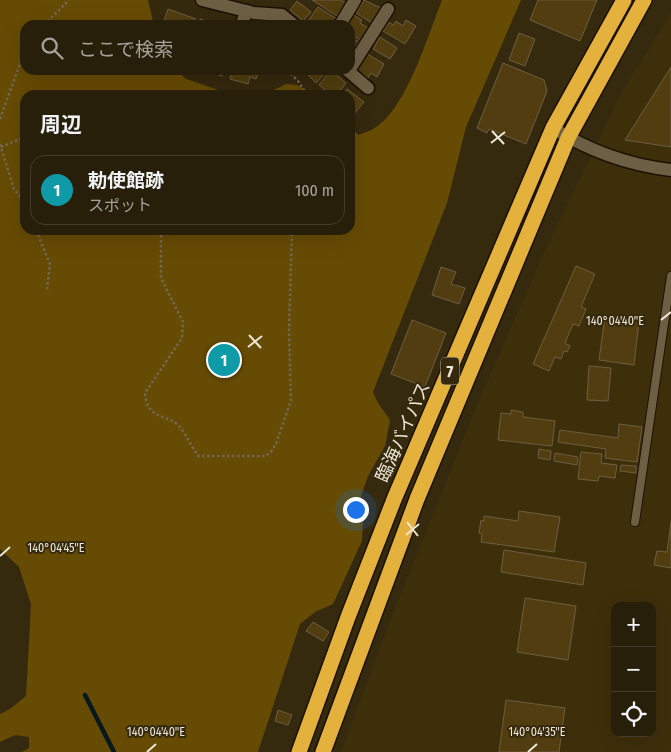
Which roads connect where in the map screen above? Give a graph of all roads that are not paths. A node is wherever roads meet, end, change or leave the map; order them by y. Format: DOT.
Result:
graph roads {
  1 [pos="202,0"];
  2 [pos="355,0"];
  3 [pos="624,0"];
  4 [pos="644,0"];
  5 [pos="388,9"];
  6 [pos="247,11"];
  7 [pos="243,20"];
  8 [pos="288,20"];
  9 [pos="343,20"];
  10 [pos="355,61"];
  11 [pos="354,75"];
  12 [pos="368,88"];
  13 [pos="553,128"];
  14 [pos="568,138"];
  15 [pos="671,170"];
  16 [pos="671,276"];
  17 [pos="635,522"];
  18 [pos="299,752"];
  19 [pos="323,752"];
  1 -- 6 [label="street"];
  2 -- 9 [label="street"];
  3 -- 13 [label="highway, 臨海バイパス / 7"];
  4 -- 14 [label="highway, 臨海バイパス / 7"];
  5 -- 10 [label="street"];
  6 -- 7 [label="street"];
  6 -- 8 [label="street"];
  11 -- 12 [label="street"];
  13 -- 14 [label="street"];
  13 -- 18 [label="highway, 臨海バイパス / 7"];
  14 -- 15 [label="street"];
  14 -- 19 [label="highway, 臨海バイパス / 7"];
  16 -- 17 [label="lane"];
}
